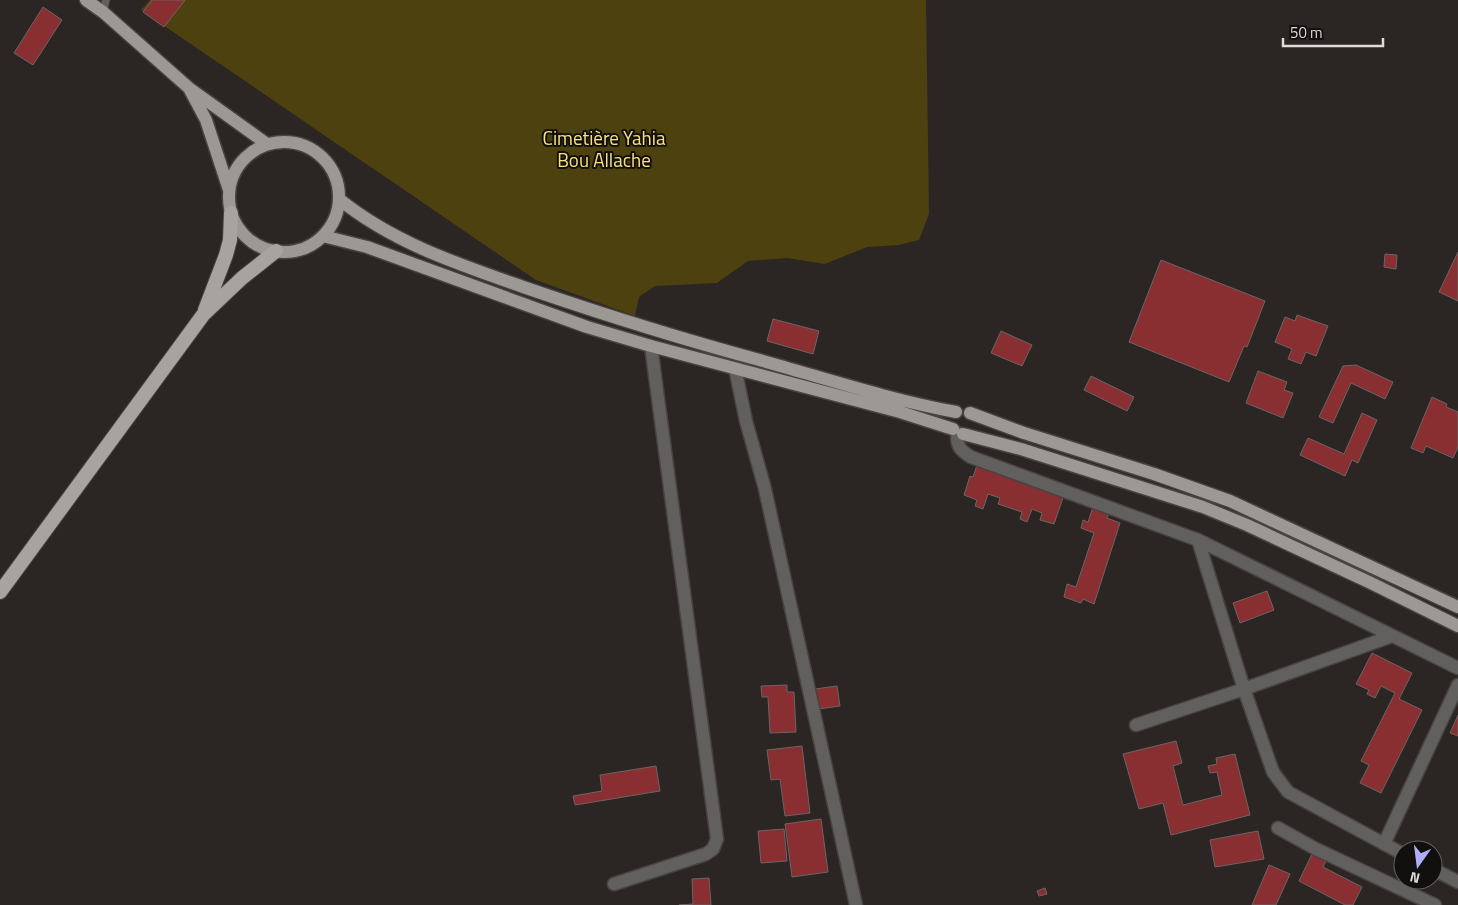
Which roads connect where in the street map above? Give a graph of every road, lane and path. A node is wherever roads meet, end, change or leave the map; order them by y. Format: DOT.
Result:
graph roads {
  1 [pos="86,0"];
  2 [pos="105,6"];
  3 [pos="189,88"];
  4 [pos="267,144"];
  5 [pos="229,190"];
  6 [pos="339,199"];
  7 [pos="231,213"];
  8 [pos="323,236"];
  9 [pos="276,251"];
  10 [pos="203,315"];
  11 [pos="651,346"];
  12 [pos="735,368"];
  13 [pos="956,412"];
  14 [pos="970,413"];
  15 [pos="958,432"];
  16 [pos="1198,540"];
  17 [pos="0,592"];
  18 [pos="1458,607"];
  19 [pos="1458,626"];
  20 [pos="1392,636"];
  21 [pos="1458,668"];
  22 [pos="1458,685"];
  23 [pos="1244,689"];
  24 [pos="1136,725"];
  25 [pos="1278,828"];
  26 [pos="1384,844"];
  27 [pos="1393,849"];
  28 [pos="1443,874"];
  29 [pos="1458,882"];
  30 [pos="614,884"];
  31 [pos="856,905"];
  32 [pos="1435,905"];
  1 -- 2 [label="main road"];
  2 -- 3 [label="main road"];
  3 -- 4 [label="main road"];
  3 -- 5 [label="main road"];
  4 -- 5 [label="main road"];
  4 -- 6 [label="main road"];
  5 -- 7 [label="main road"];
  6 -- 8 [label="main road"];
  6 -- 13 [label="main road"];
  7 -- 9 [label="main road"];
  7 -- 10 [label="highway"];
  8 -- 9 [label="main road"];
  8 -- 11 [label="main road"];
  9 -- 10 [label="highway"];
  10 -- 17 [label="highway"];
  11 -- 12 [label="main road"];
  11 -- 30 [label="street"];
  12 -- 15 [label="main road"];
  12 -- 31 [label="street"];
  13 -- 14 [label="main road"];
  13 -- 15 [label="main road"];
  14 -- 15 [label="main road"];
  14 -- 18 [label="main road"];
  15 -- 16 [label="street"];
  15 -- 19 [label="main road"];
  16 -- 20 [label="street"];
  16 -- 23 [label="street"];
  20 -- 21 [label="street"];
  20 -- 23 [label="street"];
  22 -- 26 [label="street"];
  23 -- 24 [label="street"];
  23 -- 26 [label="street"];
  25 -- 32 [label="street"];
  26 -- 27 [label="street"];
  28 -- 29 [label="street"];
}
